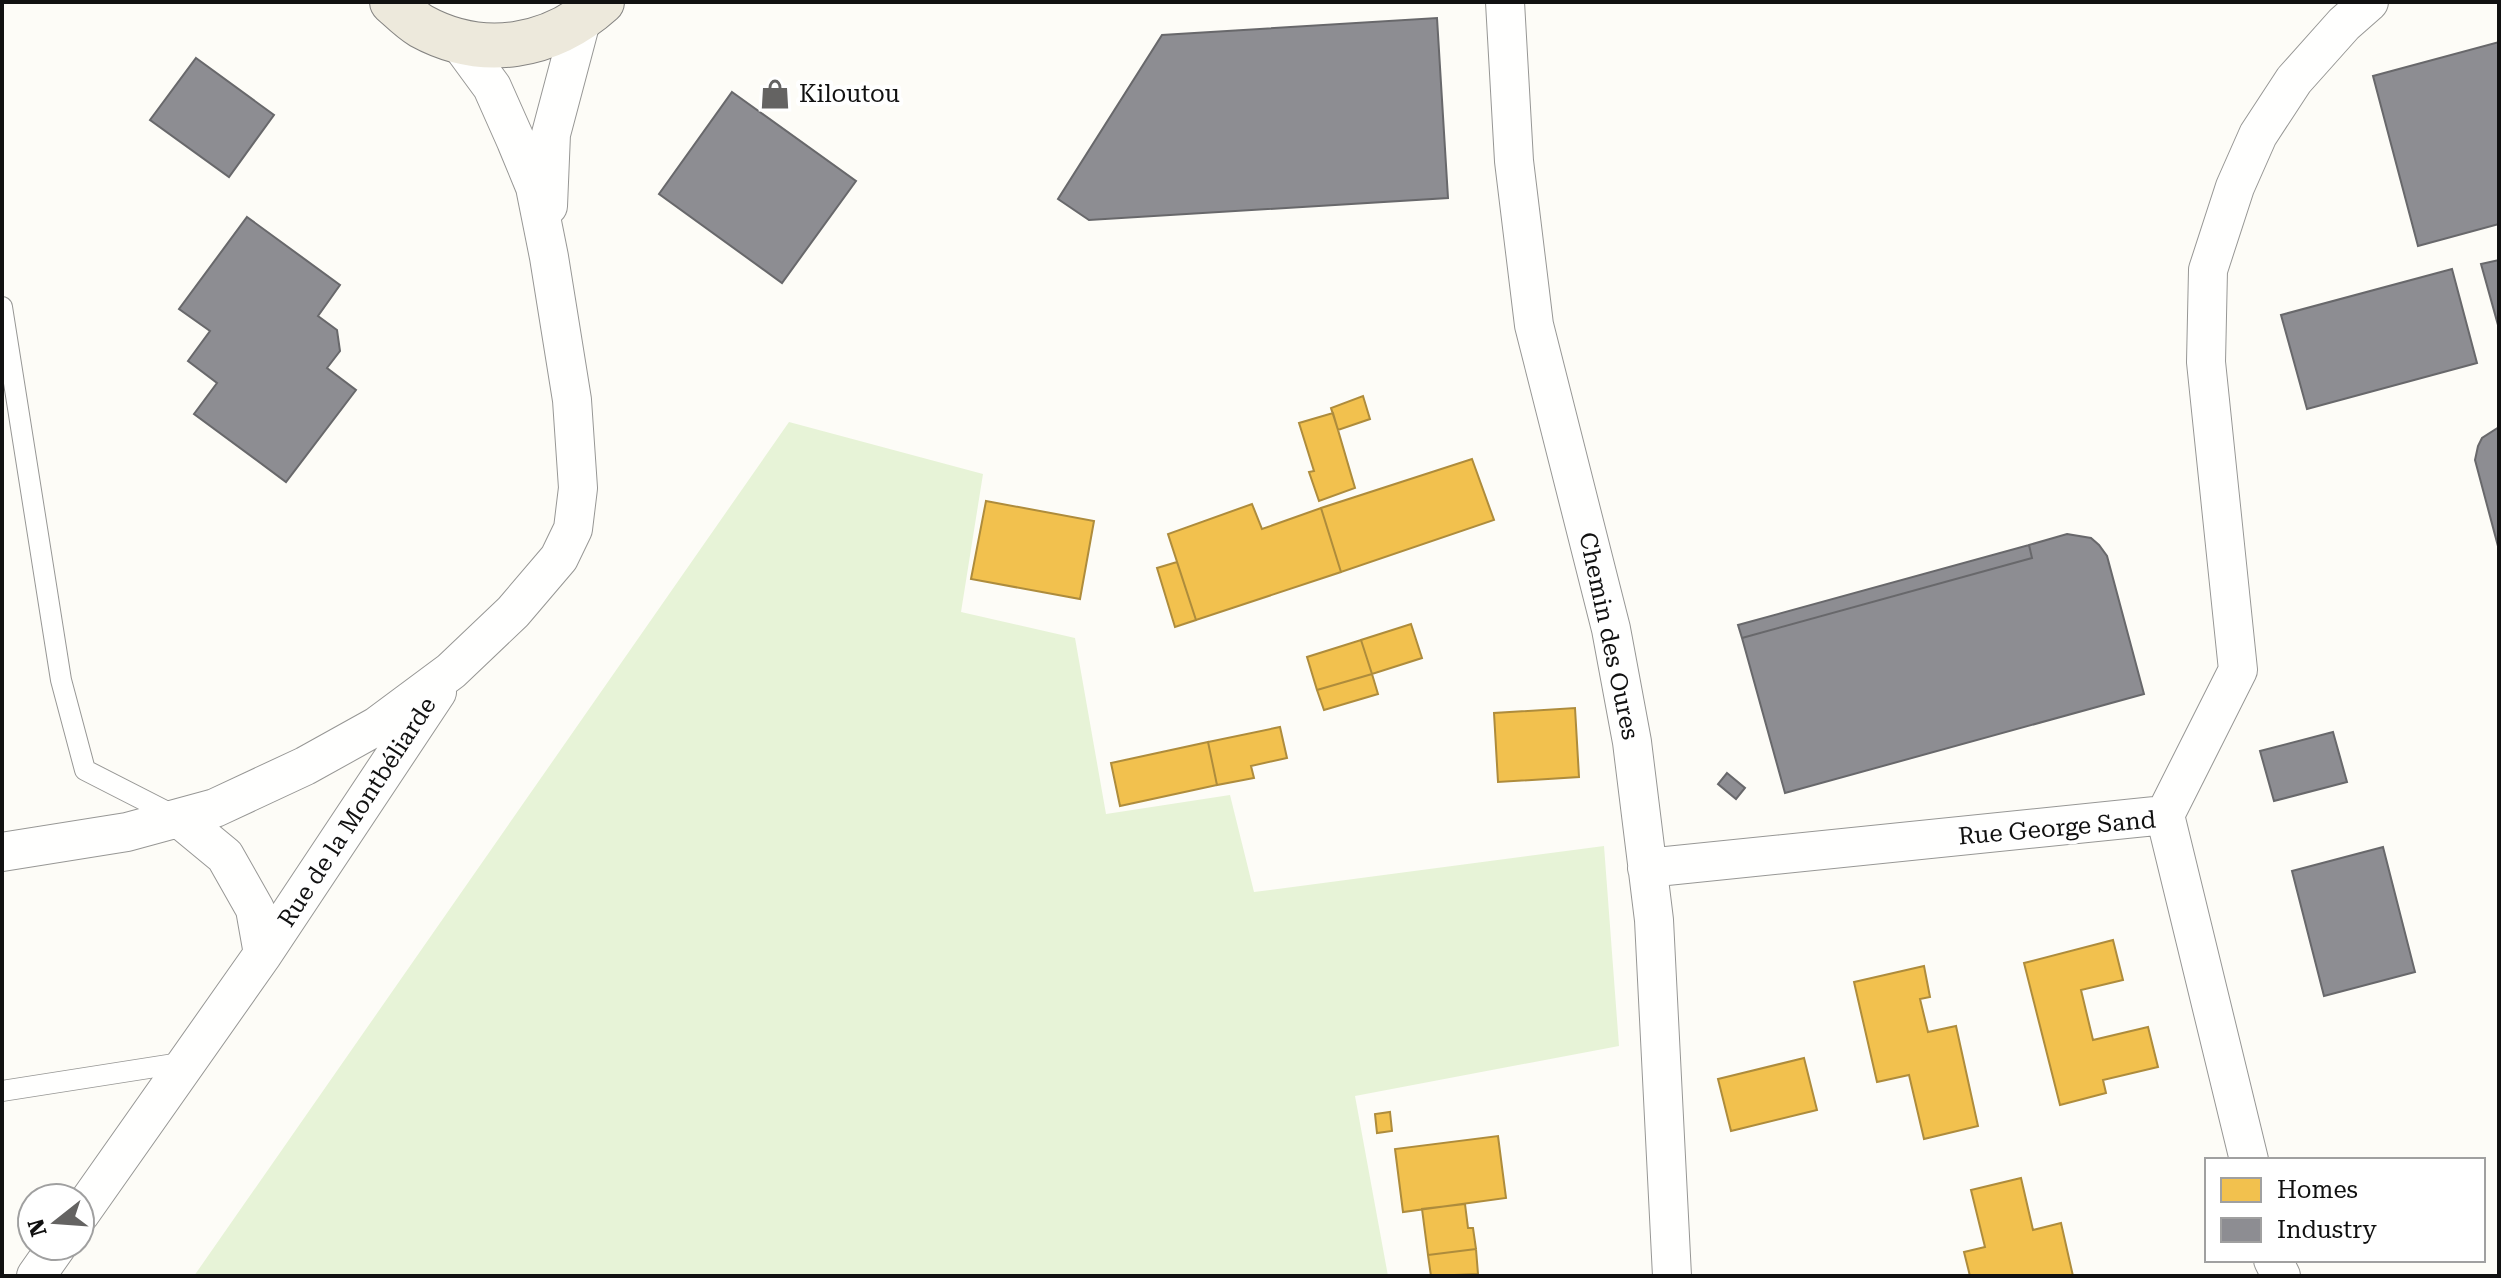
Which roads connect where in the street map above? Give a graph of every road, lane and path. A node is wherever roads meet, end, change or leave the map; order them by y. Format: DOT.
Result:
graph roads {
  1 [pos="392,2"];
  2 [pos="1505,2"];
  3 [pos="2369,2"];
  4 [pos="591,11"];
  5 [pos="459,42"];
  6 [pos="549,257"];
  7 [pos="2,307"];
  8 [pos="451,671"];
  9 [pos="2165,815"];
  10 [pos="179,818"];
  11 [pos="2,852"];
  12 [pos="1647,868"];
  13 [pos="263,954"];
  14 [pos="187,1062"];
  15 [pos="2,1091"];
  16 [pos="2249,1158"];
  17 [pos="96,1191"];
  18 [pos="1672,1276"];
  1 -- 5 [label="main road"];
  2 -- 12 [label="street, Chemin des Oures"];
  3 -- 9 [label="street"];
  4 -- 5 [label="main road"];
  4 -- 6 [label="street"];
  5 -- 6 [label="street"];
  6 -- 8 [label="street"];
  7 -- 10 [label="lane"];
  8 -- 10 [label="street"];
  8 -- 13 [label="street, Rue de la Montbéliarde"];
  9 -- 12 [label="street, Rue George Sand"];
  9 -- 16 [label="street, Rue George Sand"];
  10 -- 11 [label="street"];
  10 -- 13 [label="street, Rue de la Montbéliarde"];
  12 -- 18 [label="street, Chemin des Oures"];
  13 -- 14 [label="street, Rue de la Montbéliarde"];
  14 -- 15 [label="lane"];
  14 -- 17 [label="street, Rue de la Montbéliarde"];
}
